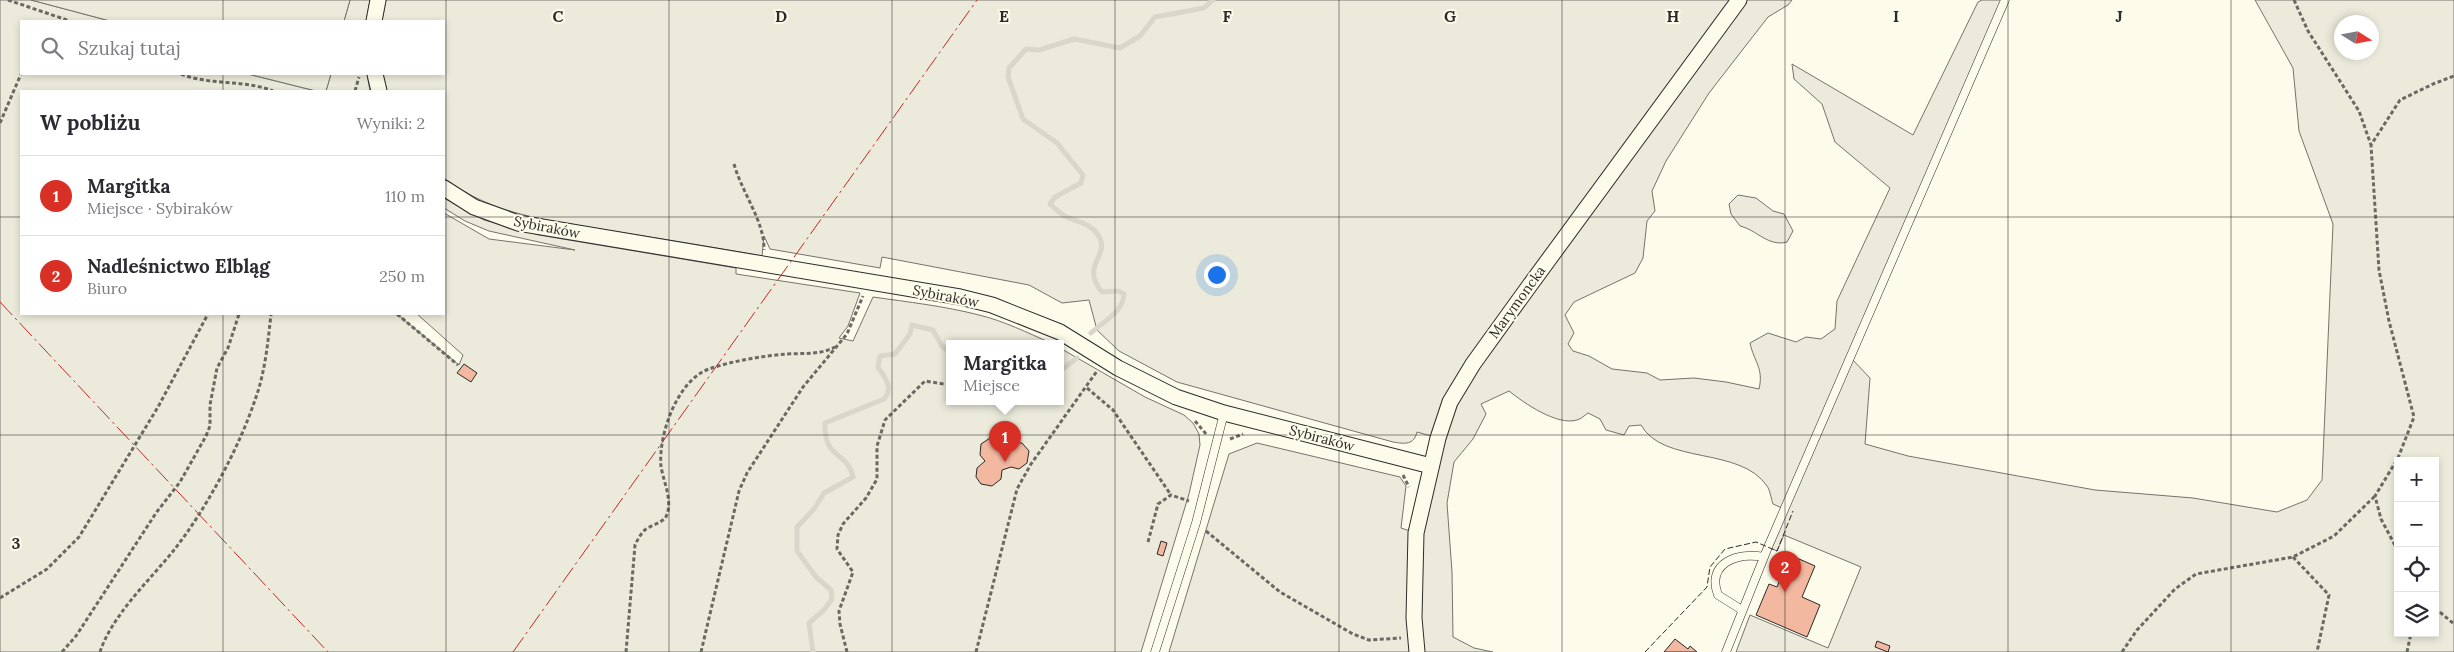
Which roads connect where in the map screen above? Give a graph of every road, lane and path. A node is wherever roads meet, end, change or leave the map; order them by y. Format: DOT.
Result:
graph roads {
  1 [pos="8,0"];
  2 [pos="378,0"];
  3 [pos="1739,0"];
  4 [pos="2005,0"];
  5 [pos="2294,0"];
  6 [pos="50,15"];
  7 [pos="48,20"];
  8 [pos="67,20"];
  9 [pos="374,20"];
  10 [pos="21,75"];
  11 [pos="184,75"];
  12 [pos="360,75"];
  13 [pos="375,75"];
  14 [pos="2454,76"];
  15 [pos="271,90"];
  16 [pos="355,90"];
  17 [pos="379,90"];
  18 [pos="0,123"];
  19 [pos="2371,145"];
  20 [pos="734,164"];
  21 [pos="445,189"];
  22 [pos="761,264"];
  23 [pos="866,291"];
  24 [pos="207,315"];
  25 [pos="239,315"];
  26 [pos="271,315"];
  27 [pos="398,315"];
  28 [pos="835,347"];
  29 [pos="458,365"];
  30 [pos="1099,368"];
  31 [pos="946,384"];
  32 [pos="1087,388"];
  33 [pos="1224,412"];
  34 [pos="1430,466"];
  35 [pos="1171,495"];
  36 [pos="2375,496"];
  37 [pos="1189,501"];
  38 [pos="1196,523"];
  39 [pos="1148,542"];
  40 [pos="2396,547"];
  41 [pos="1764,557"];
  42 [pos="2293,557"];
  43 [pos="0,598"];
  44 [pos="1742,610"];
  45 [pos="2439,611"];
  46 [pos="2454,624"];
  47 [pos="2410,637"];
  48 [pos="1416,645"];
  49 [pos="62,652"];
  50 [pos="100,652"];
  51 [pos="626,652"];
  52 [pos="700,652"];
  53 [pos="847,652"];
  54 [pos="976,652"];
  55 [pos="1155,652"];
  56 [pos="1726,652"];
  57 [pos="2122,652"];
  58 [pos="2317,652"];
  59 [pos="2407,652"];
  1 -- 6 [label="path"];
  2 -- 9 [label="street"];
  3 -- 34 [label="street, Marymoncka"];
  4 -- 41 [label="lane"];
  5 -- 19 [label="path"];
  6 -- 7 [label="path"];
  6 -- 8 [label="path"];
  10 -- 18 [label="path"];
  11 -- 15 [label="path"];
  12 -- 16 [label="path"];
  13 -- 17 [label="street"];
  14 -- 19 [label="path"];
  19 -- 36 [label="path"];
  20 -- 22 [label="path"];
  21 -- 22 [label="street, Sybiraków"];
  22 -- 33 [label="street, Sybiraków"];
  23 -- 28 [label="path"];
  24 -- 43 [label="path"];
  25 -- 49 [label="path"];
  26 -- 50 [label="path"];
  27 -- 29 [label="path"];
  28 -- 51 [label="path"];
  28 -- 52 [label="path"];
  30 -- 32 [label="path"];
  31 -- 53 [label="path"];
  32 -- 35 [label="path"];
  32 -- 54 [label="path"];
  33 -- 34 [label="street, Sybiraków"];
  33 -- 38 [label="lane"];
  34 -- 48 [label="street, Marymoncka"];
  35 -- 37 [label="path"];
  35 -- 39 [label="path"];
  36 -- 40 [label="path"];
  36 -- 42 [label="path"];
  38 -- 48 [label="path"];
  38 -- 55 [label="lane"];
  41 -- 44 [label="lane"];
  41 -- 44 [label="lane"];
  42 -- 57 [label="path"];
  42 -- 58 [label="path"];
  44 -- 56 [label="lane"];
  45 -- 46 [label="path"];
  47 -- 59 [label="path"];
}
